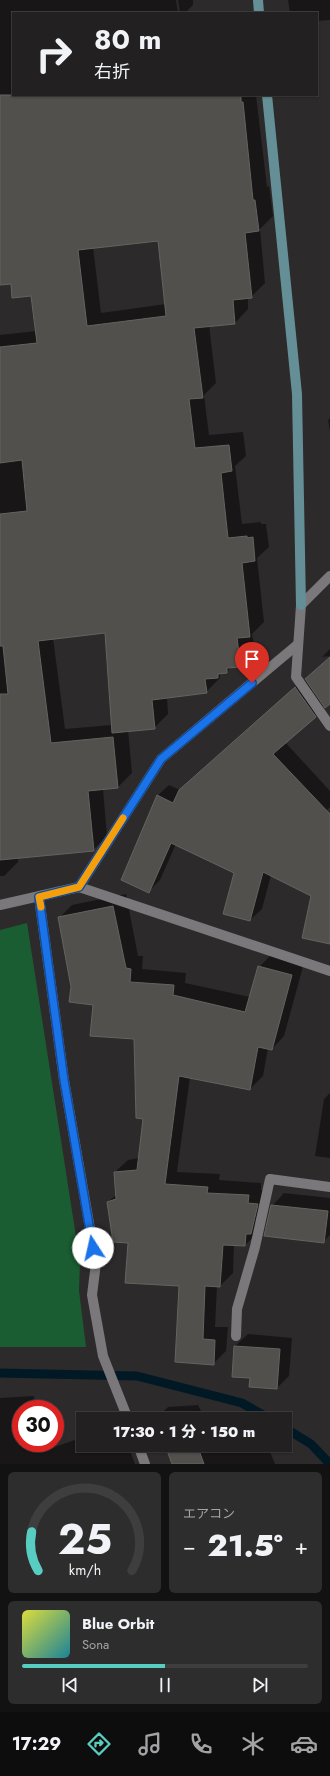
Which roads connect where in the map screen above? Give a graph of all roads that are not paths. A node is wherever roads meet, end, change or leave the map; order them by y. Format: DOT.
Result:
graph roads {
  1 [pos="258,0"];
  2 [pos="259,12"];
  3 [pos="267,96"];
  4 [pos="330,576"];
  5 [pos="301,605"];
  6 [pos="297,645"];
  7 [pos="330,726"];
  8 [pos="79,887"];
  9 [pos="39,897"];
  10 [pos="0,905"];
  11 [pos="330,971"];
  12 [pos="330,1187"];
  13 [pos="236,1336"];
  14 [pos="125,1412"];
  15 [pos="141,1452"];
  16 [pos="145,1464"];
  1 -- 2 [label="street"];
  3 -- 5 [label="street"];
  4 -- 5 [label="street"];
  5 -- 6 [label="street"];
  6 -- 7 [label="street"];
  6 -- 8 [label="street"];
  8 -- 9 [label="street"];
  8 -- 11 [label="street"];
  9 -- 10 [label="street"];
  9 -- 14 [label="street"];
  12 -- 13 [label="street"];
  15 -- 16 [label="street"];
}
